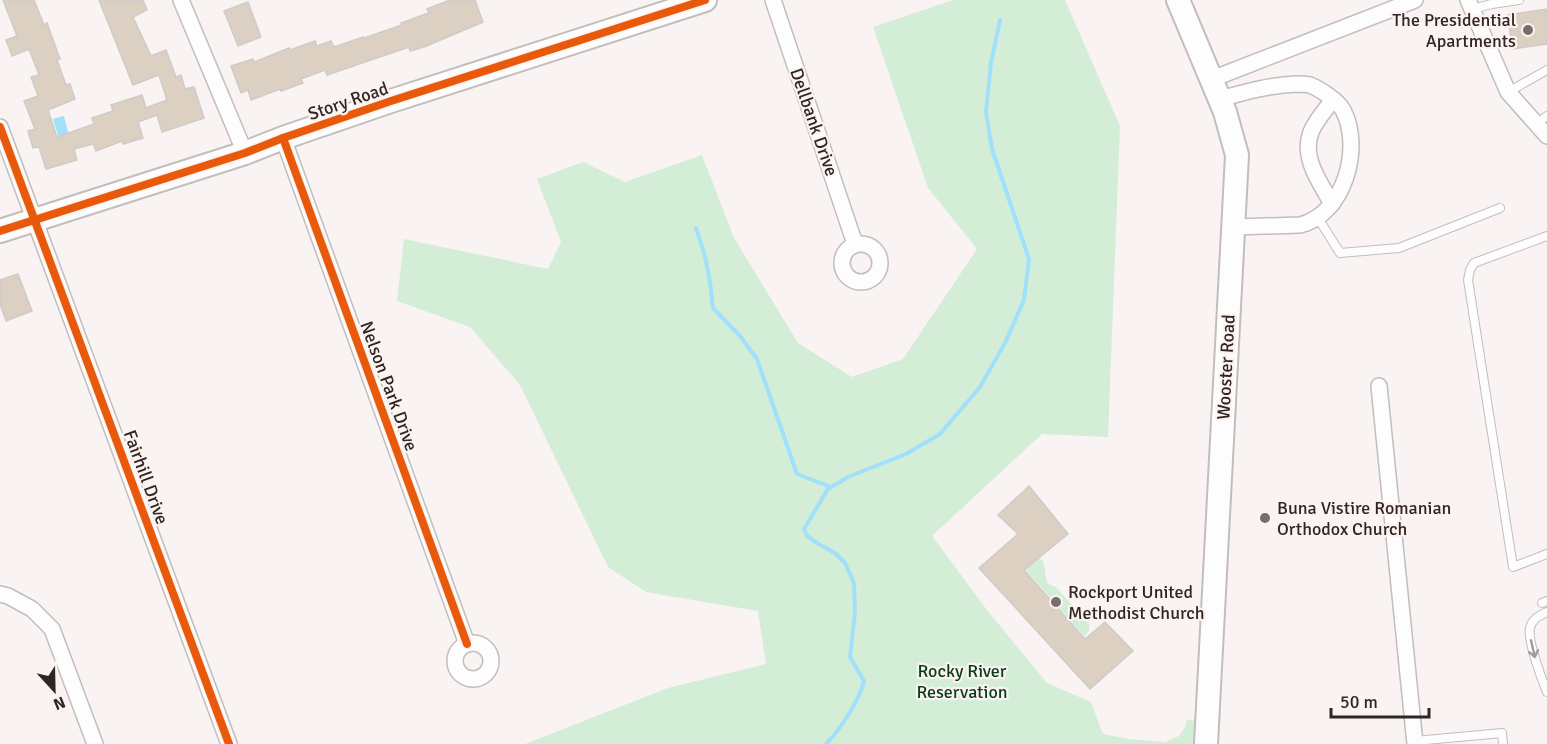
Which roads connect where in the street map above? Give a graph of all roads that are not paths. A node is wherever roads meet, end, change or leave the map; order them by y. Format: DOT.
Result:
graph roads {
  1 [pos="181,0"];
  2 [pos="705,0"];
  3 [pos="773,0"];
  4 [pos="1178,0"];
  5 [pos="1415,0"];
  6 [pos="1519,0"];
  7 [pos="1470,4"];
  8 [pos="1547,70"];
  9 [pos="1216,89"];
  10 [pos="1508,92"];
  11 [pos="1333,100"];
  12 [pos="1541,120"];
  13 [pos="0,127"];
  14 [pos="1547,136"];
  15 [pos="283,138"];
  16 [pos="245,153"];
  17 [pos="1332,204"];
  18 [pos="1500,208"];
  19 [pos="1318,218"];
  20 [pos="35,220"];
  21 [pos="1234,227"];
  22 [pos="0,231"];
  23 [pos="1547,236"];
  24 [pos="855,244"];
  25 [pos="1379,386"];
  26 [pos="1547,554"];
  27 [pos="0,594"];
  28 [pos="1547,612"];
  29 [pos="467,645"];
  30 [pos="1547,692"];
  31 [pos="1433,742"];
  32 [pos="1415,743"];
  33 [pos="95,744"];
  34 [pos="229,744"];
  35 [pos="1206,744"];
  36 [pos="1503,744"];
  1 -- 16 [label="street"];
  2 -- 15 [label="street, Story Road"];
  3 -- 24 [label="street, Dellbank Drive"];
  4 -- 9 [label="street, Wooster Road"];
  5 -- 9 [label="street"];
  6 -- 7 [label="lane"];
  7 -- 10 [label="street"];
  8 -- 10 [label="lane"];
  9 -- 11 [label="street"];
  9 -- 21 [label="street, Wooster Road"];
  10 -- 12 [label="street"];
  11 -- 17 [label="street"];
  11 -- 17 [label="street"];
  12 -- 14 [label="street"];
  13 -- 20 [label="street, Fairhill Drive"];
  15 -- 16 [label="street, Story Road"];
  15 -- 29 [label="street, Nelson Park Drive"];
  16 -- 20 [label="street, Story Road"];
  17 -- 19 [label="street"];
  18 -- 19 [label="lane"];
  19 -- 21 [label="street"];
  20 -- 22 [label="street, Story Road"];
  20 -- 34 [label="street, Fairhill Drive"];
  21 -- 35 [label="street, Wooster Road"];
  23 -- 26 [label="lane"];
  25 -- 32 [label="street"];
  27 -- 33 [label="street"];
  28 -- 30 [label="lane, one-way"];
  31 -- 32 [label="lane"];
  31 -- 36 [label="lane"];
}
